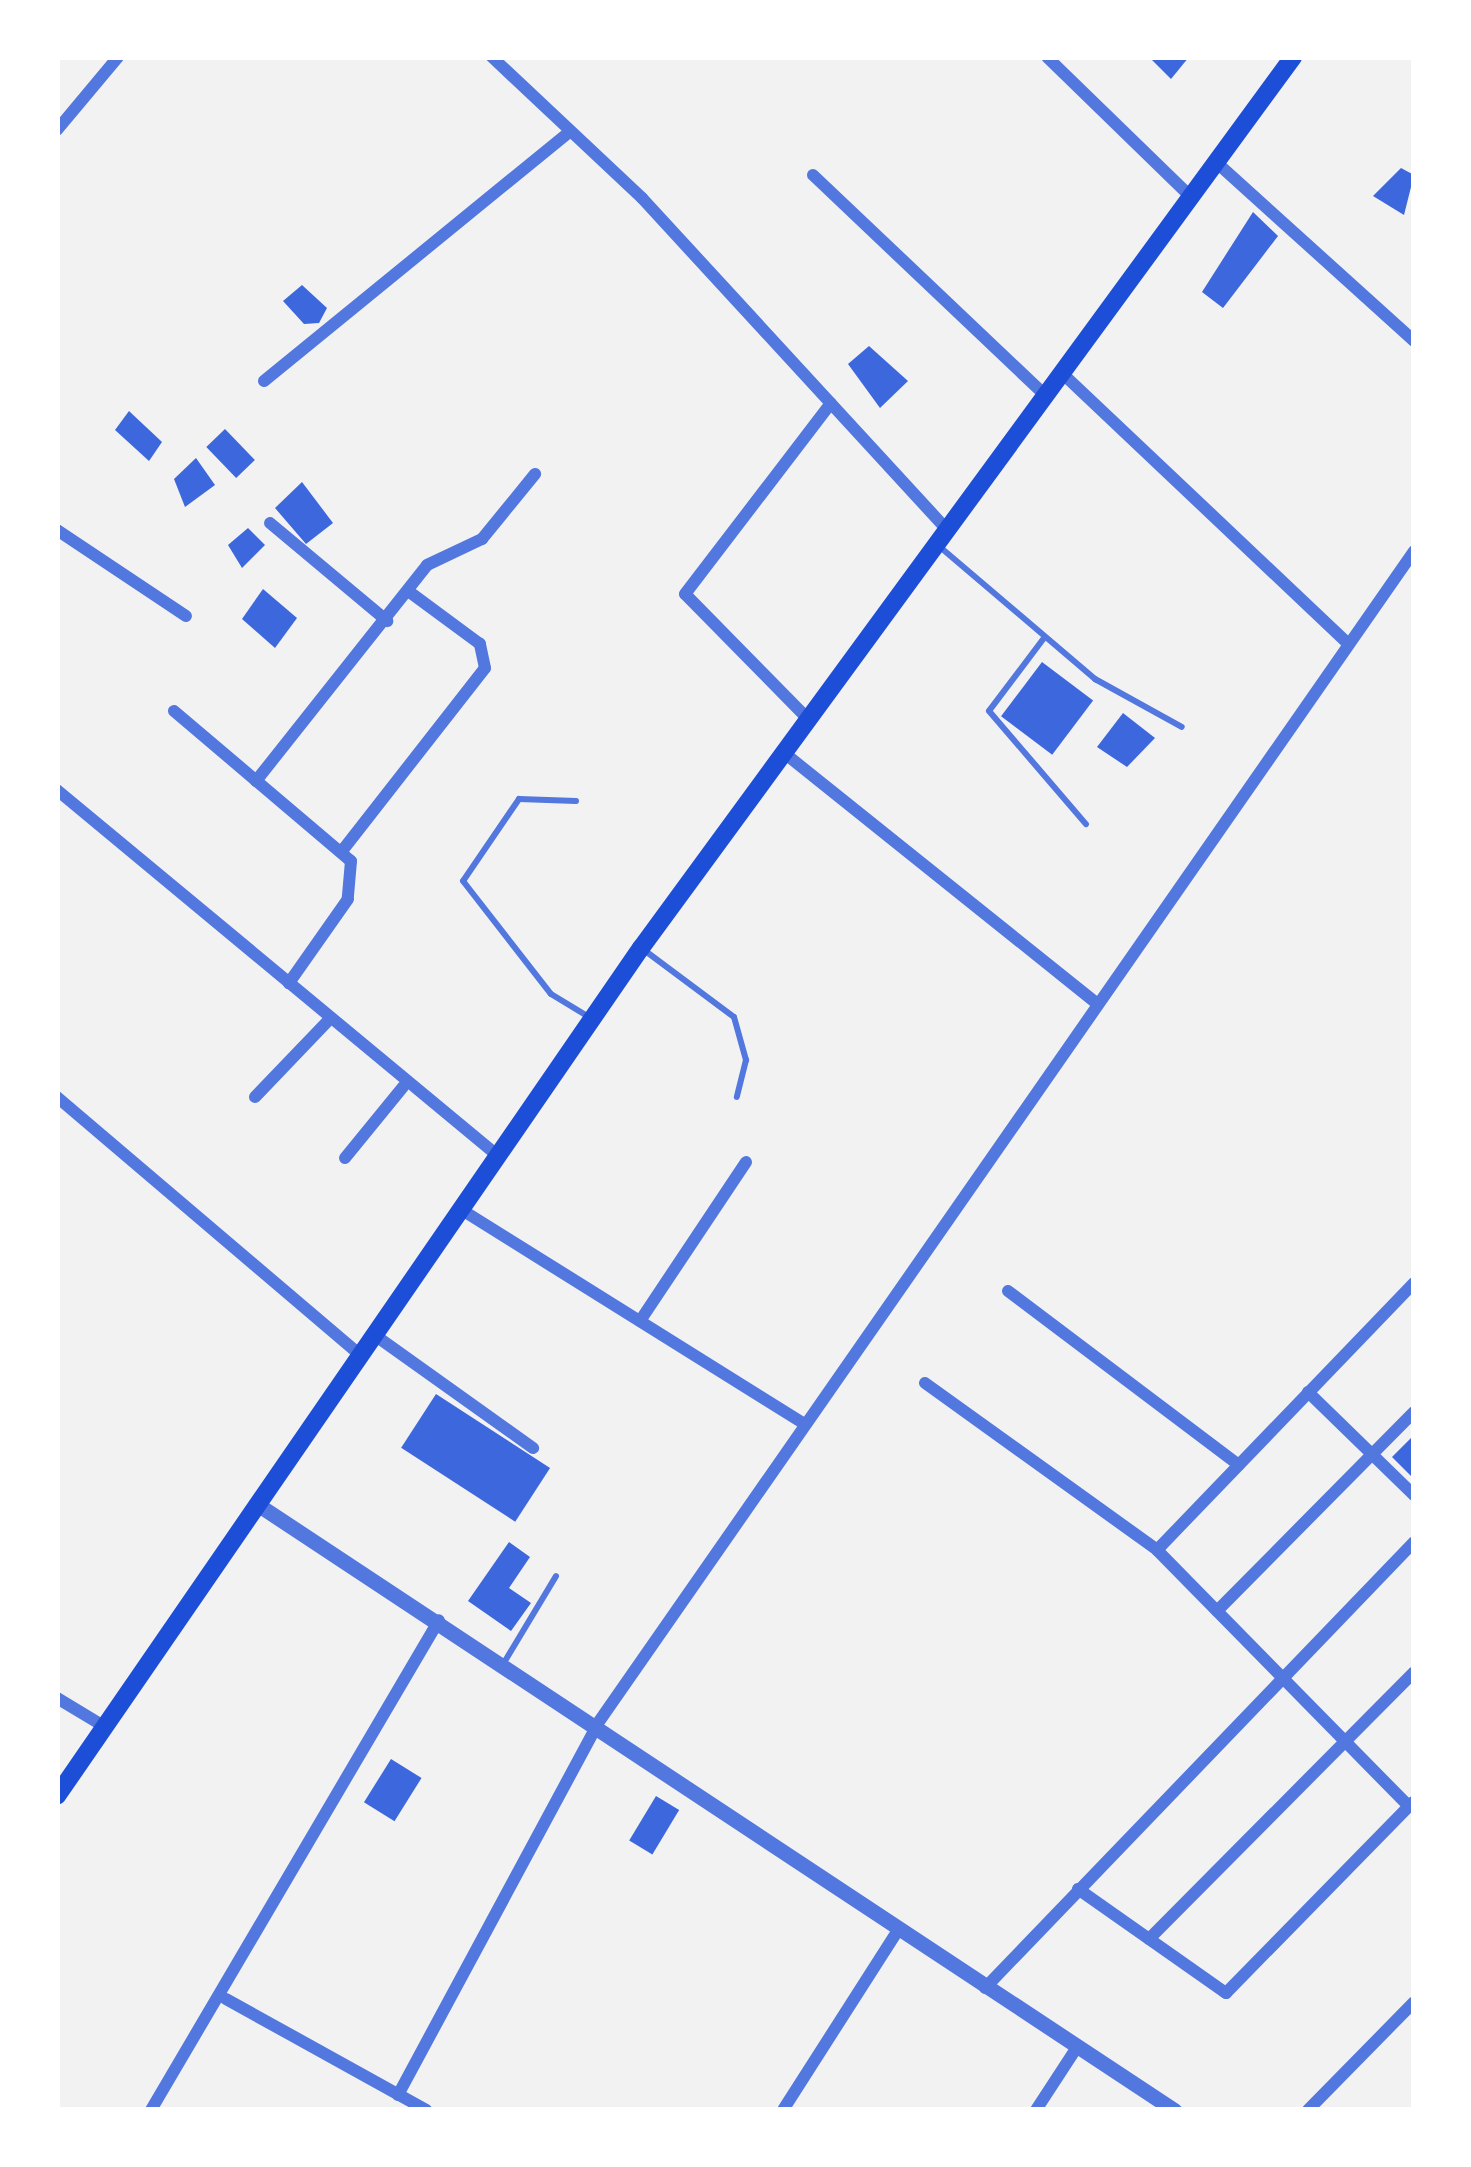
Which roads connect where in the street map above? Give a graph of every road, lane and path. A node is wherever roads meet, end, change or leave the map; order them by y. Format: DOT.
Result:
graph roads {
  1 [pos="118,57"];
  2 [pos="492,57"];
  3 [pos="1047,57"];
  4 [pos="1293,57"];
  5 [pos="57,130"];
  6 [pos="571,131"];
  7 [pos="1216,162"];
  8 [pos="813,175"];
  9 [pos="1191,196"];
  10 [pos="1414,341"];
  11 [pos="1063,374"];
  12 [pos="264,381"];
  13 [pos="1046,396"];
  14 [pos="831,403"];
  15 [pos="536,474"];
  16 [pos="270,523"];
  17 [pos="57,530"];
  18 [pos="943,538"];
  19 [pos="1414,551"];
  20 [pos="409,591"];
  21 [pos="186,616"];
  22 [pos="387,621"];
  23 [pos="1044,638"];
  24 [pos="1349,644"];
  25 [pos="174,711"];
  26 [pos="808,719"];
  27 [pos="1182,727"];
  28 [pos="783,752"];
  29 [pos="256,781"];
  30 [pos="57,790"];
  31 [pos="576,801"];
  32 [pos="1086,824"];
  33 [pos="342,851"];
  34 [pos="641,948"];
  35 [pos="289,983"];
  36 [pos="1096,1003"];
  37 [pos="594,1019"];
  38 [pos="327,1022"];
  39 [pos="404,1087"];
  40 [pos="57,1097"];
  41 [pos="255,1097"];
  42 [pos="737,1097"];
  43 [pos="498,1156"];
  44 [pos="345,1158"];
  45 [pos="746,1162"];
  46 [pos="462,1210"];
  47 [pos="1414,1283"];
  48 [pos="1008,1292"];
  49 [pos="640,1321"];
  50 [pos="376,1336"];
  51 [pos="362,1357"];
  52 [pos="925,1383"];
  53 [pos="1308,1392"];
  54 [pos="1414,1412"];
  55 [pos="803,1424"];
  56 [pos="533,1448"];
  57 [pos="1372,1454"];
  58 [pos="1238,1465"];
  59 [pos="1414,1495"];
  60 [pos="260,1506"];
  61 [pos="1414,1542"];
  62 [pos="1156,1550"];
  63 [pos="556,1576"];
  64 [pos="1217,1611"];
  65 [pos="440,1619"];
  66 [pos="505,1661"];
  67 [pos="1414,1672"];
  68 [pos="1281,1676"];
  69 [pos="57,1698"];
  70 [pos="598,1723"];
  71 [pos="105,1727"];
  72 [pos="1345,1742"];
  73 [pos="57,1796"];
  74 [pos="1411,1804"];
  75 [pos="1078,1889"];
  76 [pos="897,1932"];
  77 [pos="1149,1939"];
  78 [pos="985,1988"];
  79 [pos="226,1999"];
  80 [pos="1414,2002"];
  81 [pos="1077,2047"];
  82 [pos="398,2095"];
  83 [pos="151,2110"];
  84 [pos="426,2110"];
  85 [pos="783,2110"];
  86 [pos="1036,2110"];
  87 [pos="1174,2110"];
  88 [pos="1308,2110"];
  1 -- 5 [label="street"];
  2 -- 6 [label="street"];
  3 -- 9 [label="street"];
  4 -- 7 [label="main road"];
  6 -- 12 [label="street"];
  6 -- 14 [label="street"];
  7 -- 9 [label="main road"];
  7 -- 10 [label="street"];
  8 -- 13 [label="street"];
  9 -- 11 [label="main road"];
  11 -- 13 [label="main road"];
  11 -- 24 [label="street"];
  13 -- 18 [label="main road"];
  14 -- 18 [label="street"];
  14 -- 26 [label="street"];
  15 -- 20 [label="street"];
  16 -- 22 [label="street"];
  17 -- 21 [label="street"];
  18 -- 23 [label="lane"];
  18 -- 26 [label="main road"];
  19 -- 24 [label="street"];
  20 -- 22 [label="street"];
  20 -- 33 [label="street"];
  22 -- 29 [label="street"];
  23 -- 27 [label="lane"];
  23 -- 32 [label="lane"];
  24 -- 36 [label="street"];
  25 -- 29 [label="street"];
  26 -- 28 [label="main road"];
  28 -- 34 [label="main road"];
  28 -- 36 [label="street"];
  29 -- 33 [label="street"];
  30 -- 35 [label="street"];
  31 -- 37 [label="lane"];
  33 -- 35 [label="street"];
  34 -- 37 [label="main road"];
  34 -- 42 [label="lane"];
  35 -- 38 [label="street"];
  36 -- 55 [label="street"];
  37 -- 43 [label="main road"];
  38 -- 39 [label="street"];
  38 -- 41 [label="street"];
  39 -- 43 [label="street"];
  39 -- 44 [label="street"];
  40 -- 51 [label="street"];
  43 -- 46 [label="main road"];
  45 -- 49 [label="street"];
  46 -- 49 [label="street"];
  46 -- 50 [label="main road"];
  47 -- 53 [label="street"];
  48 -- 58 [label="street"];
  49 -- 55 [label="street"];
  50 -- 51 [label="main road"];
  50 -- 56 [label="street"];
  51 -- 60 [label="main road"];
  52 -- 62 [label="street"];
  53 -- 57 [label="street"];
  53 -- 58 [label="street"];
  54 -- 57 [label="street"];
  55 -- 70 [label="street"];
  57 -- 59 [label="street"];
  57 -- 64 [label="street"];
  58 -- 62 [label="street"];
  60 -- 65 [label="street"];
  60 -- 71 [label="main road"];
  61 -- 68 [label="street"];
  62 -- 64 [label="street"];
  63 -- 66 [label="lane"];
  64 -- 68 [label="street"];
  65 -- 66 [label="street"];
  65 -- 79 [label="street"];
  66 -- 70 [label="street"];
  67 -- 72 [label="street"];
  68 -- 72 [label="street"];
  68 -- 75 [label="street"];
  69 -- 71 [label="street"];
  70 -- 76 [label="street"];
  70 -- 82 [label="street"];
  71 -- 73 [label="main road"];
  72 -- 74 [label="street"];
  72 -- 77 [label="street"];
  74 -- 77 [label="street"];
  75 -- 77 [label="street"];
  75 -- 78 [label="street"];
  76 -- 78 [label="street"];
  76 -- 85 [label="street"];
  78 -- 81 [label="street"];
  79 -- 82 [label="street"];
  79 -- 83 [label="street"];
  80 -- 88 [label="street"];
  81 -- 86 [label="street"];
  81 -- 87 [label="street"];
  82 -- 84 [label="street"];
}
